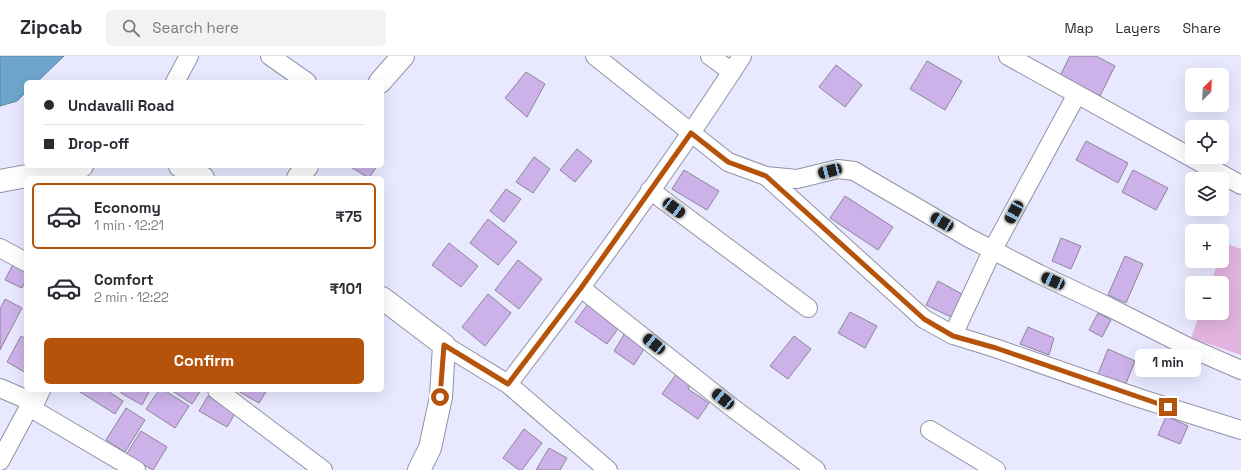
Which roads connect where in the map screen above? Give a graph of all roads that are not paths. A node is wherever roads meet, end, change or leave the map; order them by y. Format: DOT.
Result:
graph roads {
  1 [pos="189,56"];
  2 [pos="270,56"];
  3 [pos="403,56"];
  4 [pos="595,56"];
  5 [pos="710,56"];
  6 [pos="742,56"];
  7 [pos="1008,56"];
  8 [pos="732,72"];
  9 [pos="176,80"];
  10 [pos="304,80"];
  11 [pos="382,80"];
  12 [pos="1077,94"];
  13 [pos="691,133"];
  14 [pos="71,168"];
  15 [pos="184,168"];
  16 [pos="27,176"];
  17 [pos="199,176"];
  18 [pos="766,176"];
  19 [pos="24,177"];
  20 [pos="0,181"];
  21 [pos="1241,185"];
  22 [pos="650,190"];
  23 [pos="0,248"];
  24 [pos="992,250"];
  25 [pos="24,261"];
  26 [pos="581,288"];
  27 [pos="384,300"];
  28 [pos="808,308"];
  29 [pos="953,336"];
  30 [pos="444,345"];
  31 [pos="1241,370"];
  32 [pos="508,384"];
  33 [pos="0,388"];
  34 [pos="220,392"];
  35 [pos="35,400"];
  36 [pos="930,430"];
  37 [pos="1241,430"];
  38 [pos="0,461"];
  39 [pos="136,470"];
  40 [pos="323,470"];
  41 [pos="419,470"];
  42 [pos="608,470"];
  43 [pos="816,470"];
  44 [pos="996,470"];
  1 -- 9 [label="street"];
  2 -- 10 [label="street"];
  3 -- 11 [label="main road"];
  4 -- 13 [label="street"];
  5 -- 8 [label="street"];
  6 -- 8 [label="street"];
  7 -- 12 [label="street"];
  8 -- 13 [label="street"];
  12 -- 21 [label="street"];
  12 -- 24 [label="street"];
  13 -- 18 [label="street"];
  13 -- 22 [label="street"];
  14 -- 16 [label="main road"];
  15 -- 17 [label="main road"];
  18 -- 24 [label="street"];
  18 -- 29 [label="street"];
  19 -- 20 [label="main road"];
  22 -- 26 [label="street"];
  22 -- 28 [label="street"];
  23 -- 25 [label="street"];
  24 -- 29 [label="street"];
  24 -- 31 [label="street"];
  26 -- 32 [label="street"];
  26 -- 43 [label="street"];
  27 -- 30 [label="main road"];
  29 -- 37 [label="street"];
  30 -- 32 [label="street"];
  30 -- 41 [label="main road"];
  32 -- 42 [label="street"];
  33 -- 35 [label="street"];
  34 -- 40 [label="street"];
  35 -- 38 [label="street"];
  35 -- 39 [label="street"];
  36 -- 44 [label="street"];
}
